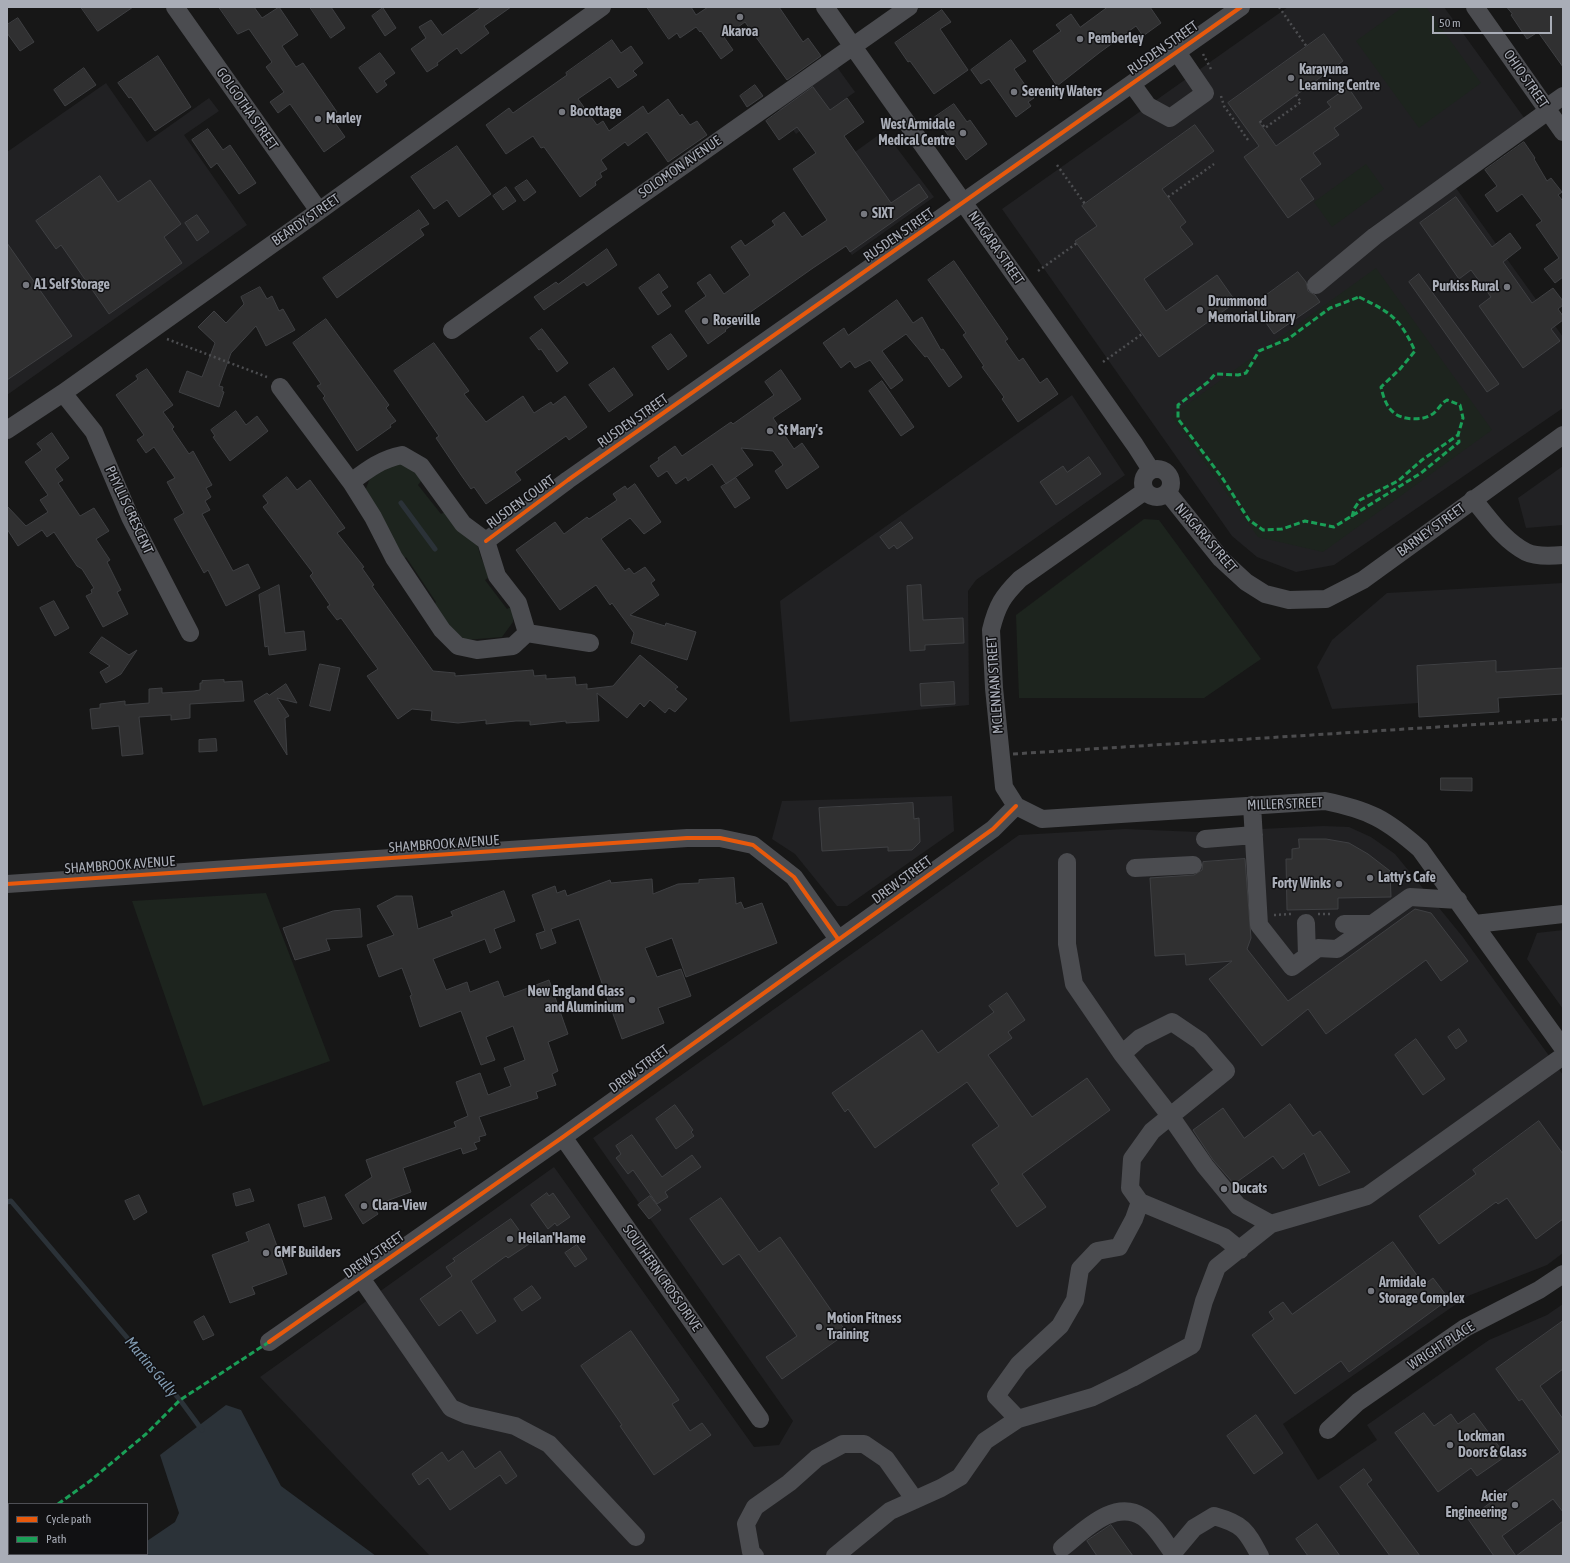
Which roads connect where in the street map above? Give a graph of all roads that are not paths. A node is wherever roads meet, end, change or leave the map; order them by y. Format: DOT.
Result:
graph roads {
  1 [pos="175,7"];
  2 [pos="602,7"];
  3 [pos="825,7"];
  4 [pos="909,7"];
  5 [pos="1241,7"];
  6 [pos="1475,7"];
  7 [pos="853,46"];
  8 [pos="1177,52"];
  9 [pos="1132,84"];
  10 [pos="1563,96"];
  11 [pos="1547,109"];
  12 [pos="1563,132"];
  13 [pos="964,202"];
  14 [pos="319,211"];
  15 [pos="1316,285"];
  16 [pos="452,330"];
  17 [pos="280,387"];
  18 [pos="62,393"];
  19 [pos="7,430"];
  20 [pos="1563,435"];
  21 [pos="1151,470"];
  22 [pos="568,480"];
  23 [pos="350,482"];
  24 [pos="1144,491"];
  25 [pos="1168,493"];
  26 [pos="1473,499"];
  27 [pos="486,541"];
  28 [pos="1563,555"];
  29 [pos="1290,600"];
  30 [pos="527,632"];
  31 [pos="190,633"];
  32 [pos="590,642"];
  33 [pos="1252,805"];
  34 [pos="1016,806"];
  35 [pos="1254,835"];
  36 [pos="1205,839"];
  37 [pos="1067,862"];
  38 [pos="1193,865"];
  39 [pos="1135,868"];
  40 [pos="7,884"];
  41 [pos="1458,900"];
  42 [pos="1563,914"];
  43 [pos="1306,922"];
  44 [pos="1344,924"];
  45 [pos="1372,924"];
  46 [pos="1475,924"];
  47 [pos="838,939"];
  48 [pos="1307,956"];
  49 [pos="1563,1048"];
  50 [pos="1122,1054"];
  51 [pos="1563,1056"];
  52 [pos="1171,1117"];
  53 [pos="563,1137"];
  54 [pos="1140,1202"];
  55 [pos="1271,1224"];
  56 [pos="1240,1250"];
  57 [pos="1563,1274"];
  58 [pos="362,1278"];
  59 [pos="269,1342"];
  60 [pos="760,1419"];
  61 [pos="1018,1419"];
  62 [pos="1328,1430"];
  63 [pos="915,1500"];
  64 [pos="636,1537"];
  65 [pos="1062,1548"];
  66 [pos="1173,1554"];
  67 [pos="754,1556"];
  68 [pos="835,1556"];
  69 [pos="1260,1556"];
  1 -- 14 [label="street, GOLGOTHA STREET"];
  2 -- 14 [label="street, BEARDY STREET"];
  3 -- 7 [label="street, NIAGARA STREET"];
  4 -- 7 [label="street, SOLOMON AVENUE"];
  5 -- 8 [label="street, RUSDEN STREET"];
  6 -- 11 [label="street, OHIO STREET"];
  7 -- 13 [label="street, NIAGARA STREET"];
  7 -- 16 [label="street, SOLOMON AVENUE"];
  8 -- 9 [label="street, RUSDEN STREET"];
  8 -- 9 [label="street"];
  9 -- 13 [label="street, RUSDEN STREET"];
  10 -- 11 [label="street"];
  11 -- 12 [label="street, OHIO STREET"];
  11 -- 15 [label="street"];
  13 -- 21 [label="street, NIAGARA STREET"];
  13 -- 22 [label="street, RUSDEN STREET"];
  14 -- 18 [label="street, BEARDY STREET"];
  17 -- 23 [label="street"];
  18 -- 19 [label="street, BEARDY STREET"];
  18 -- 31 [label="street, PHYLLIS CRESCENT"];
  20 -- 26 [label="street, BARNEY STREET"];
  21 -- 24 [label="street"];
  21 -- 25 [label="street, NIAGARA STREET"];
  22 -- 27 [label="street, RUSDEN COURT"];
  23 -- 27 [label="street, RUSDEN COURT"];
  23 -- 30 [label="street"];
  24 -- 25 [label="street, NIAGARA STREET"];
  24 -- 34 [label="street, MCLENNAN STREET"];
  25 -- 29 [label="street, NIAGARA STREET"];
  26 -- 28 [label="street"];
  26 -- 29 [label="street, BARNEY STREET"];
  27 -- 30 [label="street, RUSDEN COURT"];
  30 -- 32 [label="street"];
  33 -- 34 [label="street, MILLER STREET"];
  33 -- 35 [label="street"];
  33 -- 41 [label="street, MILLER STREET"];
  34 -- 47 [label="street, DREW STREET"];
  35 -- 36 [label="street"];
  35 -- 48 [label="street"];
  37 -- 50 [label="street"];
  38 -- 39 [label="street"];
  40 -- 47 [label="street, SHAMBROOK AVENUE"];
  41 -- 45 [label="street"];
  41 -- 46 [label="street, MILLER STREET"];
  42 -- 46 [label="street"];
  43 -- 48 [label="street"];
  44 -- 45 [label="street"];
  45 -- 48 [label="street"];
  46 -- 49 [label="street, MILLER STREET"];
  47 -- 53 [label="street, DREW STREET"];
  50 -- 52 [label="street"];
  50 -- 52 [label="street"];
  51 -- 55 [label="street"];
  52 -- 54 [label="street"];
  52 -- 55 [label="street"];
  53 -- 58 [label="street, DREW STREET"];
  53 -- 60 [label="street, SOUTHERN CROSS DRIVE"];
  54 -- 56 [label="street"];
  54 -- 61 [label="street"];
  55 -- 56 [label="street"];
  56 -- 61 [label="street"];
  57 -- 62 [label="street, WRIGHT PLACE"];
  58 -- 59 [label="street, DREW STREET"];
  58 -- 64 [label="street"];
  61 -- 63 [label="street"];
  63 -- 67 [label="street"];
  63 -- 68 [label="street"];
  65 -- 66 [label="street"];
  66 -- 69 [label="street"];
}
